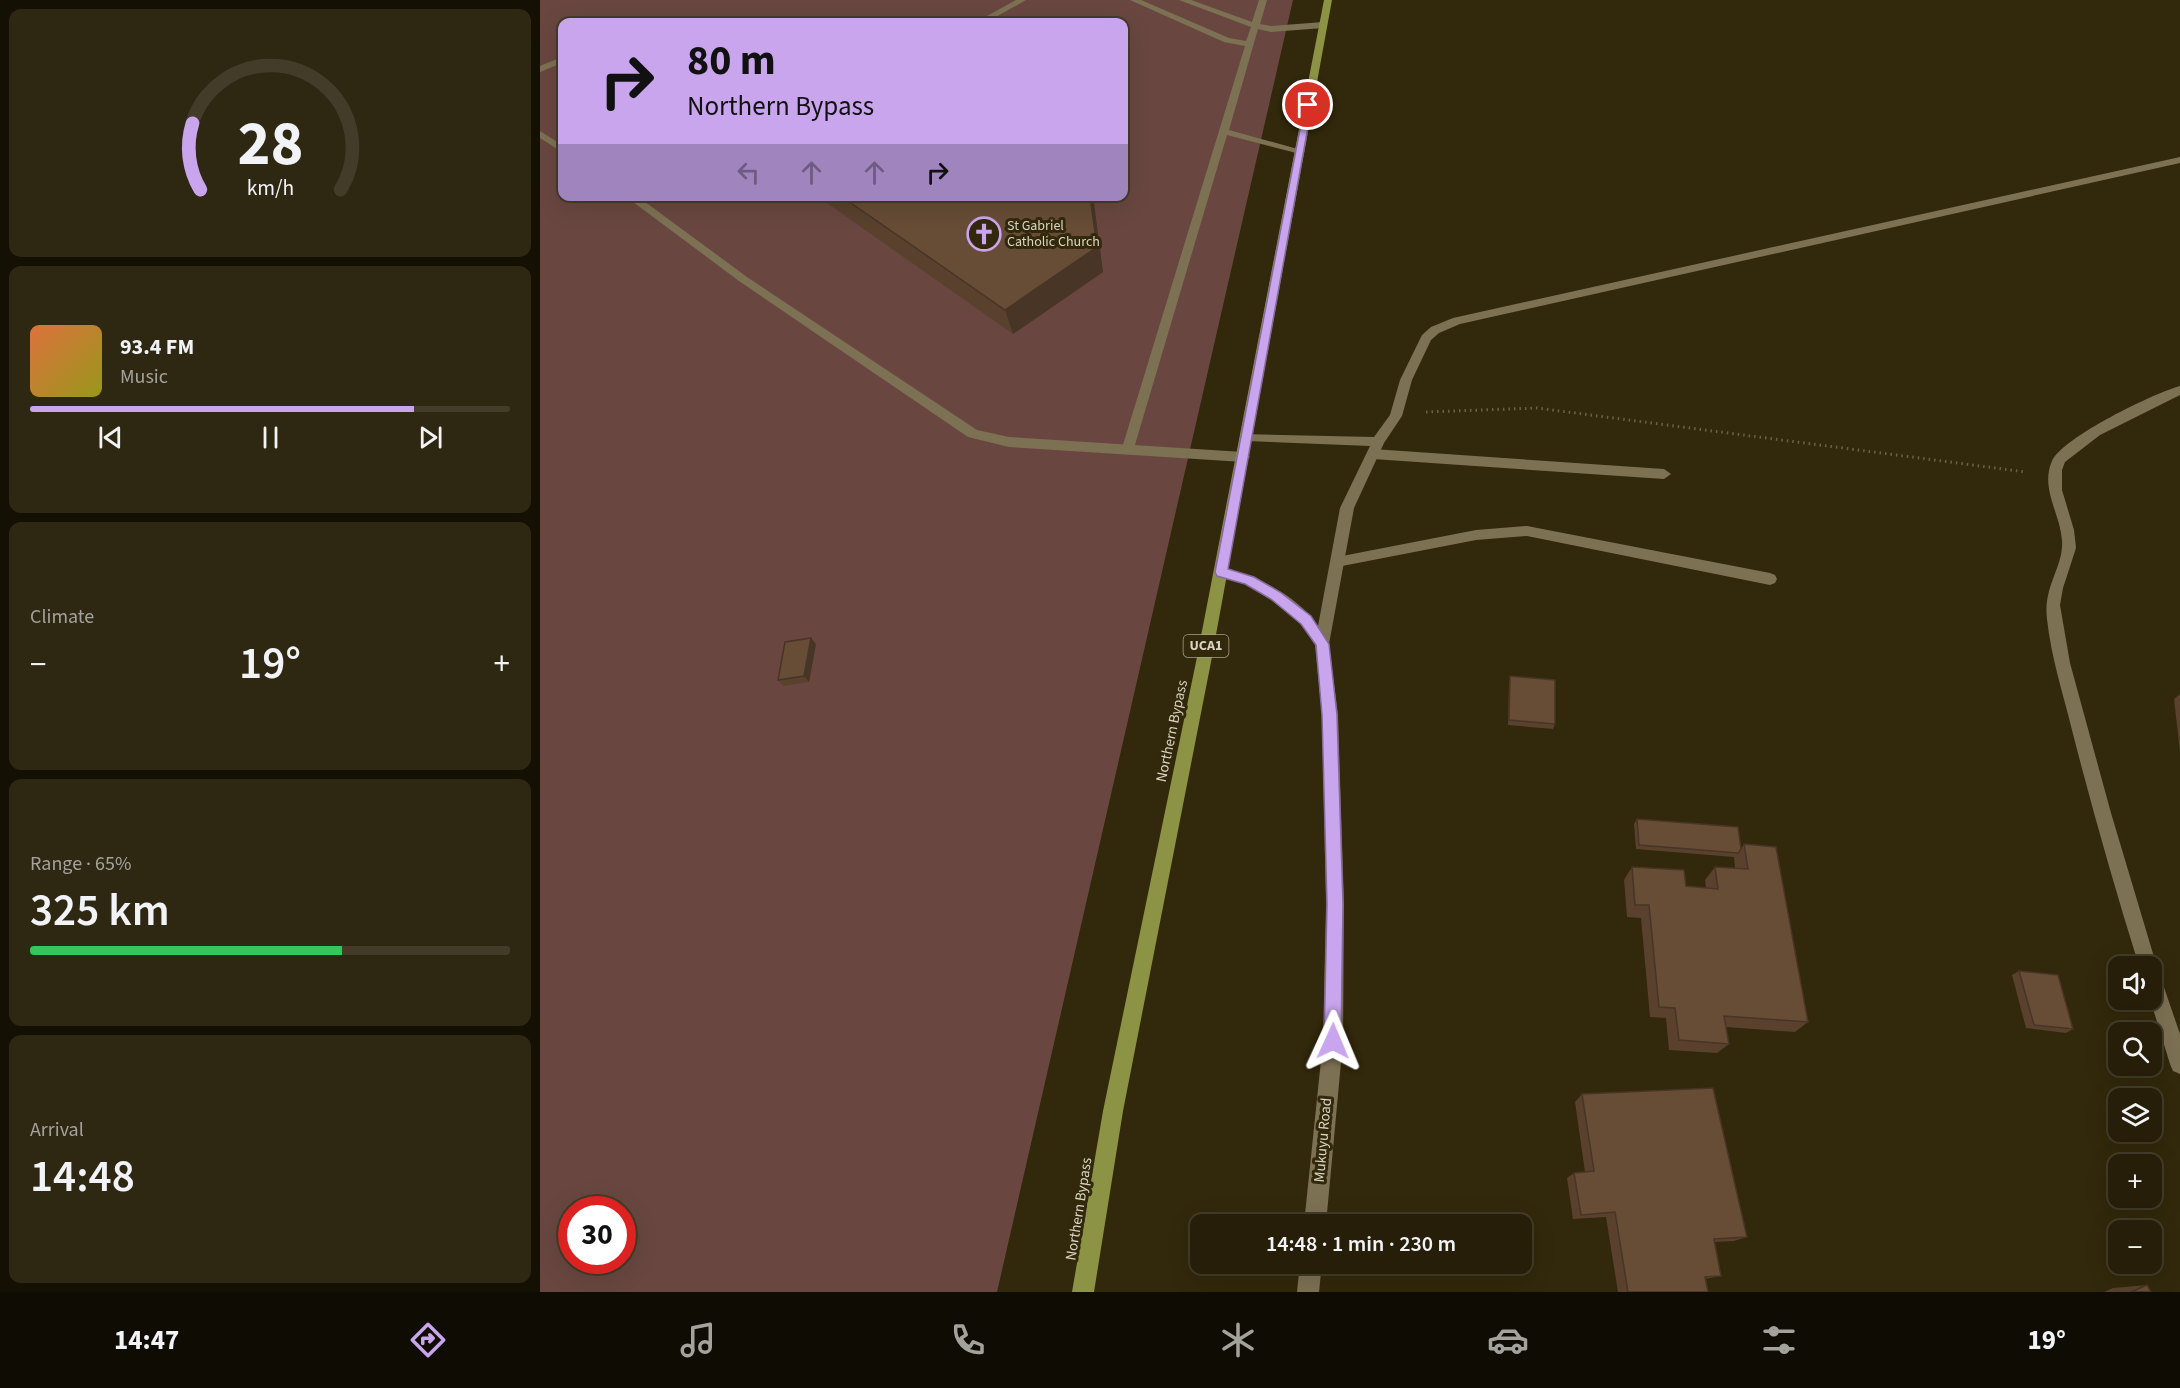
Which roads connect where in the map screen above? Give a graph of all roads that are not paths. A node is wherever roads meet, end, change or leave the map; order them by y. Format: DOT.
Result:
graph roads {
  1 [pos="1022,0"];
  2 [pos="1134,0"];
  3 [pos="1183,0"];
  4 [pos="1263,0"];
  5 [pos="1328,0"];
  6 [pos="991,16"];
  7 [pos="1323,25"];
  8 [pos="1255,26"];
  9 [pos="1250,44"];
  10 [pos="558,62"];
  11 [pos="540,69"];
  12 [pos="1223,131"];
  13 [pos="540,134"];
  14 [pos="558,146"];
  15 [pos="1300,151"];
  16 [pos="2180,160"];
  17 [pos="637,201"];
  18 [pos="2180,390"];
  19 [pos="1247,437"];
  20 [pos="1128,448"];
  21 [pos="1375,448"];
  22 [pos="1243,457"];
  23 [pos="1664,474"];
  24 [pos="1337,562"];
  25 [pos="1221,572"];
  26 [pos="1770,579"];
  27 [pos="1322,644"];
  28 [pos="2145,956"];
  29 [pos="2162,1008"];
  30 [pos="2180,1064"];
  31 [pos="1316,1214"];
  32 [pos="1310,1274"];
  33 [pos="1083,1292"];
  34 [pos="1308,1292"];
  1 -- 6 [label="street"];
  2 -- 9 [label="street"];
  3 -- 8 [label="street"];
  4 -- 8 [label="street"];
  5 -- 7 [label="main road, Northern Bypass / UCA1"];
  7 -- 8 [label="street"];
  7 -- 15 [label="main road, Northern Bypass / UCA1"];
  8 -- 9 [label="street"];
  9 -- 12 [label="street"];
  10 -- 11 [label="street"];
  12 -- 15 [label="street"];
  12 -- 20 [label="street"];
  13 -- 14 [label="street"];
  15 -- 19 [label="main road, Northern Bypass / UCA1"];
  16 -- 21 [label="street"];
  17 -- 20 [label="street"];
  18 -- 28 [label="street"];
  19 -- 21 [label="street"];
  19 -- 22 [label="main road, Northern Bypass / UCA1"];
  20 -- 22 [label="street"];
  21 -- 23 [label="street"];
  21 -- 24 [label="street"];
  22 -- 25 [label="main road, Northern Bypass / UCA1"];
  24 -- 26 [label="street"];
  24 -- 27 [label="street"];
  25 -- 27 [label="street, Mukuyu Road"];
  25 -- 33 [label="main road, Northern Bypass / UCA1"];
  27 -- 31 [label="street, Mukuyu Road"];
  29 -- 30 [label="street"];
  32 -- 34 [label="street"];
}
